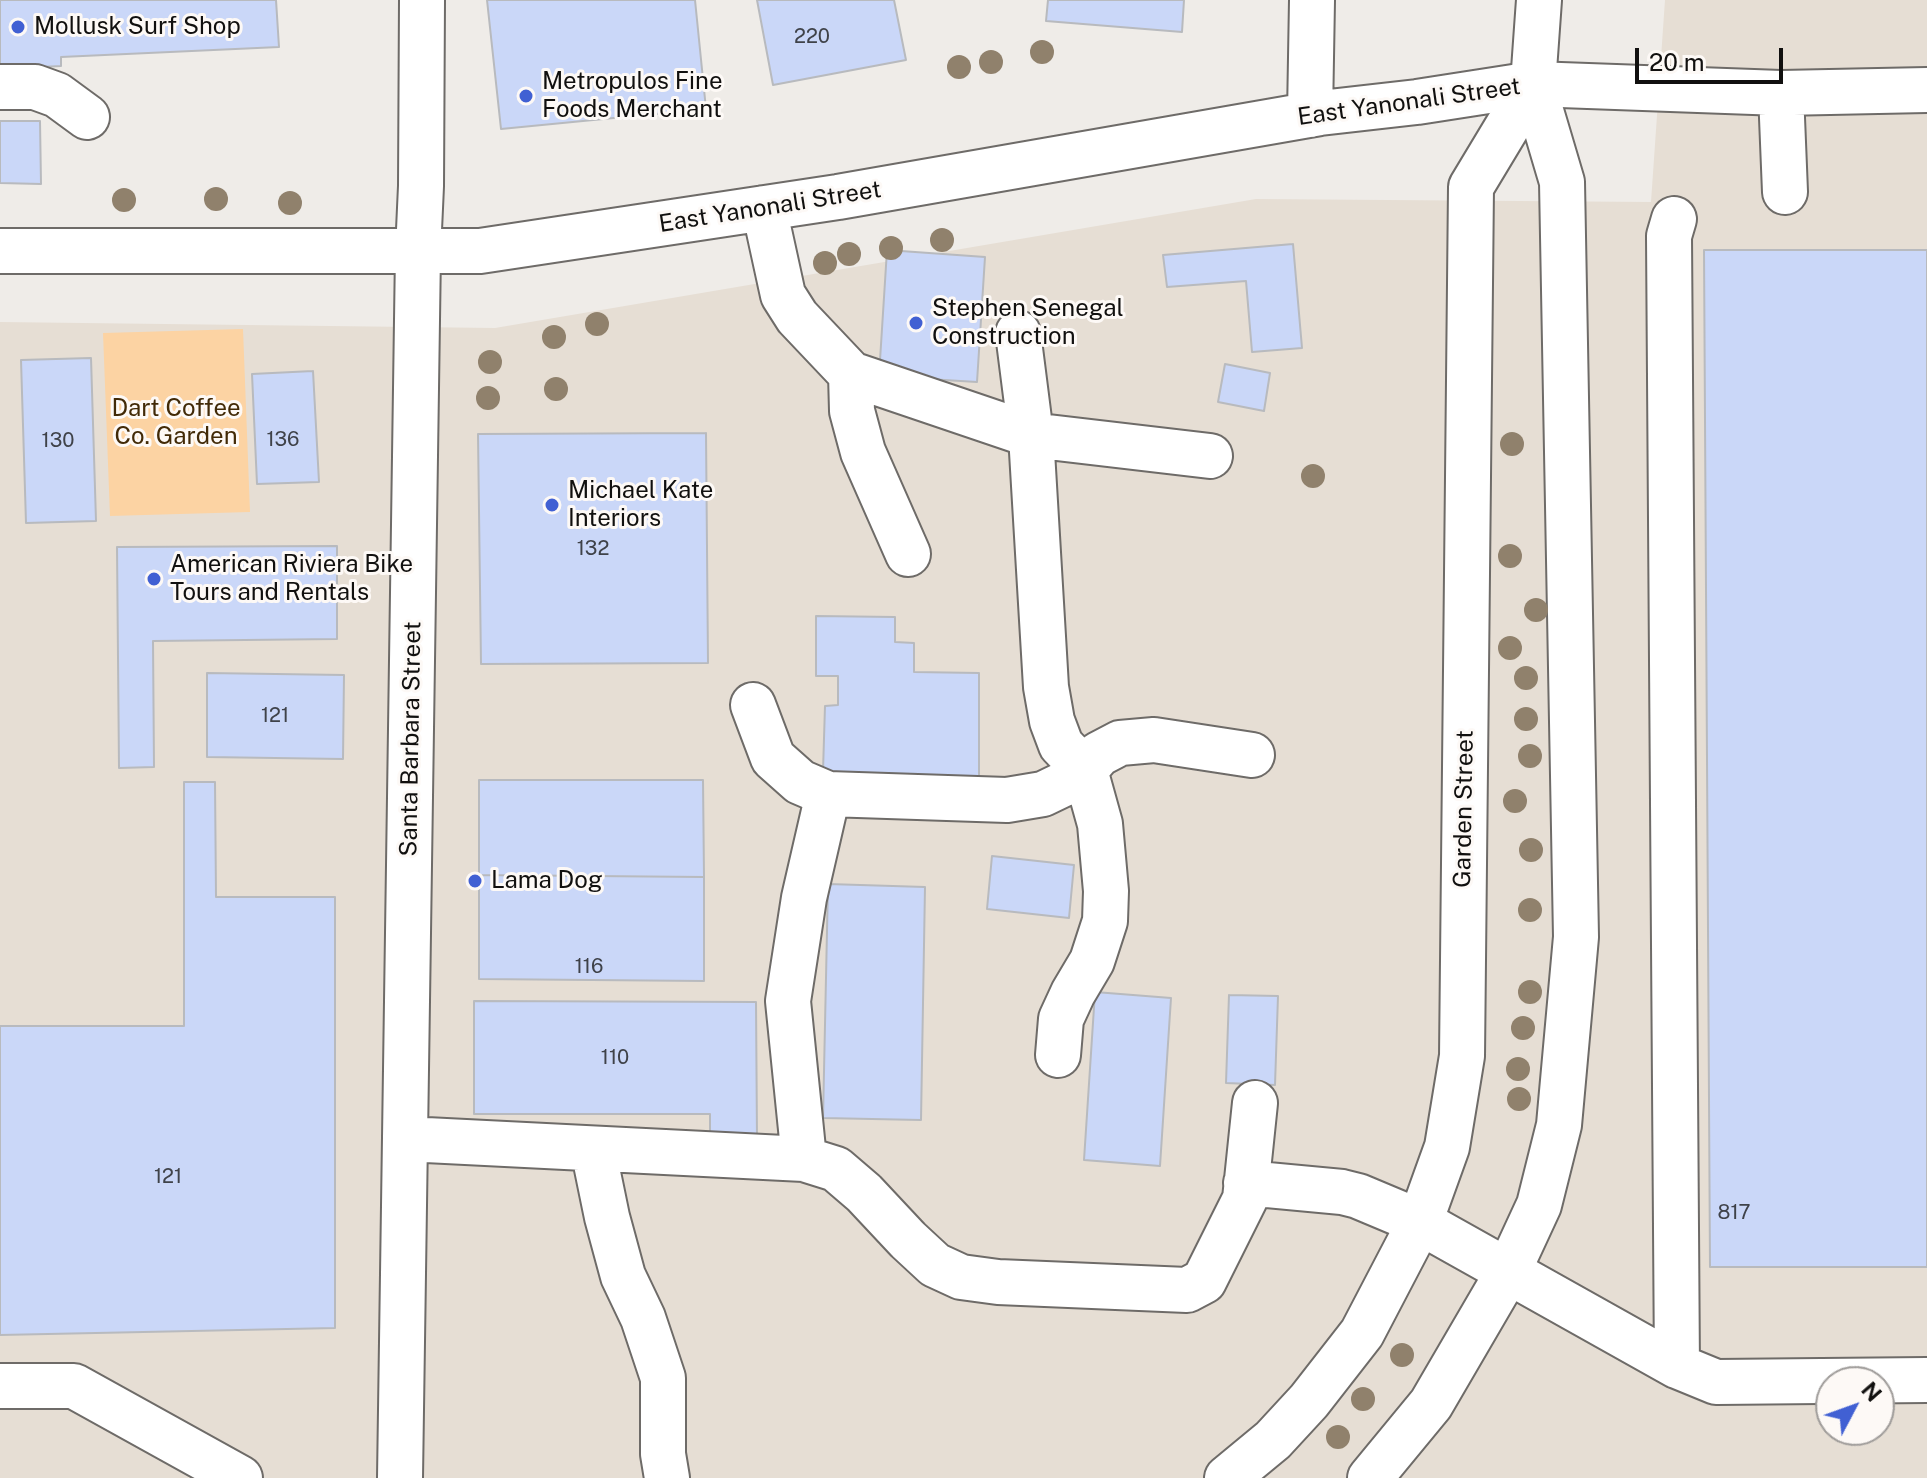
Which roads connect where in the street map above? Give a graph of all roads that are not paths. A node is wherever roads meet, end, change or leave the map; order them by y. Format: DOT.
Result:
graph roads {
  1 [pos="422,0"];
  2 [pos="1312,0"];
  3 [pos="1539,0"];
  4 [pos="1533,84"];
  5 [pos="0,87"];
  6 [pos="1927,90"];
  7 [pos="1781,93"];
  8 [pos="1310,115"];
  9 [pos="87,117"];
  10 [pos="1785,192"];
  11 [pos="764,208"];
  12 [pos="1674,219"];
  13 [pos="0,251"];
  14 [pos="418,252"];
  15 [pos="1018,333"];
  16 [pos="851,374"];
  17 [pos="1031,435"];
  18 [pos="1210,456"];
  19 [pos="908,554"];
  20 [pos="753,705"];
  21 [pos="1252,755"];
  22 [pos="1085,770"];
  23 [pos="828,794"];
  24 [pos="1058,1055"];
  25 [pos="1255,1103"];
  26 [pos="406,1139"];
  27 [pos="593,1149"];
  28 [pos="804,1159"];
  29 [pos="1246,1183"];
  30 [pos="1420,1222"];
  31 [pos="1508,1272"];
  32 [pos="1677,1366"];
  33 [pos="1927,1380"];
  34 [pos="0,1386"];
  35 [pos="240,1478"];
  36 [pos="400,1478"];
  37 [pos="667,1478"];
  38 [pos="1227,1478"];
  39 [pos="1370,1478"];
  1 -- 14 [label="street, Santa Barbara Street"];
  2 -- 8 [label="street"];
  3 -- 4 [label="street, Garden Street"];
  4 -- 7 [label="street, East Yanonali Street"];
  4 -- 8 [label="street, East Yanonali Street"];
  4 -- 30 [label="street, Garden Street"];
  4 -- 31 [label="street, Garden Street"];
  5 -- 9 [label="street"];
  6 -- 7 [label="street, East Yanonali Street"];
  7 -- 10 [label="street"];
  8 -- 11 [label="street, East Yanonali Street"];
  11 -- 14 [label="street, East Yanonali Street"];
  11 -- 16 [label="street"];
  12 -- 32 [label="street"];
  13 -- 14 [label="street, East Yanonali Street"];
  14 -- 26 [label="street, Santa Barbara Street"];
  15 -- 17 [label="street"];
  16 -- 17 [label="street"];
  16 -- 19 [label="street"];
  17 -- 18 [label="street"];
  17 -- 22 [label="street"];
  20 -- 23 [label="street"];
  21 -- 22 [label="street"];
  22 -- 23 [label="street"];
  22 -- 24 [label="street"];
  23 -- 28 [label="street"];
  25 -- 29 [label="street"];
  26 -- 27 [label="street"];
  26 -- 36 [label="street, Santa Barbara Street"];
  27 -- 28 [label="street"];
  27 -- 37 [label="street"];
  28 -- 29 [label="street"];
  29 -- 30 [label="street"];
  30 -- 31 [label="street"];
  30 -- 38 [label="street, Garden Street"];
  31 -- 32 [label="street"];
  31 -- 39 [label="street, Garden Street"];
  32 -- 33 [label="street"];
  34 -- 35 [label="street"];
}
